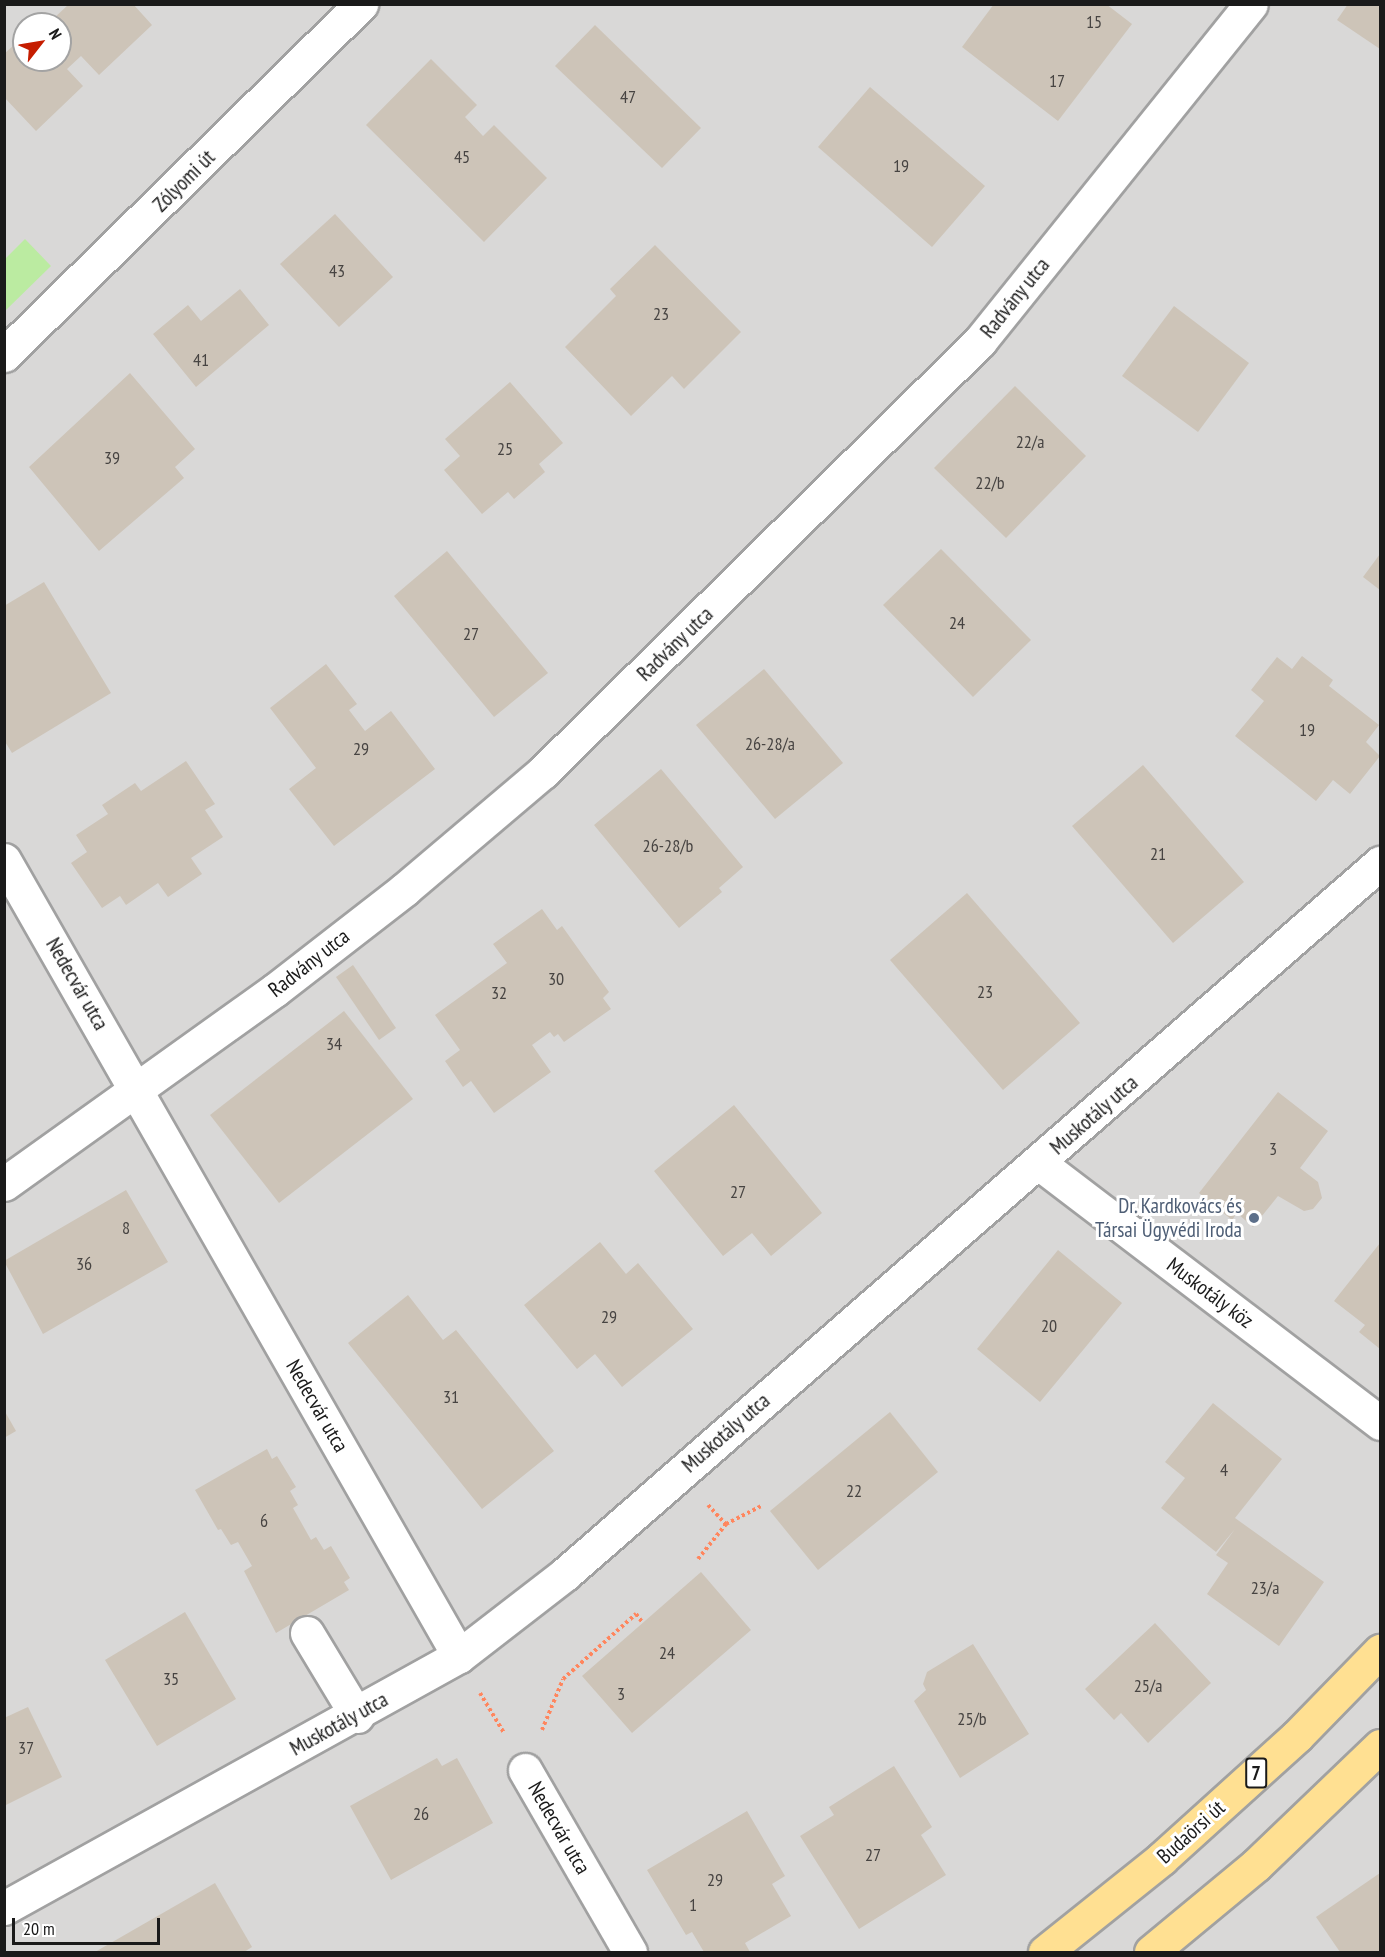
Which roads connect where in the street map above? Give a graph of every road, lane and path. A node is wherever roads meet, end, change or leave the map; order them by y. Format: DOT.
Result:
graph roads {
  1 [pos="361,4"];
  2 [pos="1251,4"];
  3 [pos="4,355"];
  4 [pos="4,860"];
  5 [pos="1380,863"];
  6 [pos="137,1088"];
  7 [pos="1039,1163"];
  8 [pos="4,1184"];
  9 [pos="1380,1423"];
  10 [pos="761,1506"];
  11 [pos="699,1559"];
  12 [pos="643,1623"];
  13 [pos="307,1633"];
  14 [pos="1380,1651"];
  15 [pos="459,1656"];
  16 [pos="357,1716"];
  17 [pos="1380,1746"];
  18 [pos="525,1770"];
  19 [pos="4,1908"];
  20 [pos="630,1953"];
  21 [pos="1045,1953"];
  22 [pos="1151,1953"];
  1 -- 3 [label="street, Zólyomi út"];
  2 -- 6 [label="street, Radvány utca"];
  4 -- 6 [label="street, Nedecvár utca"];
  5 -- 7 [label="street, Muskotály utca"];
  6 -- 8 [label="street, Radvány utca"];
  6 -- 15 [label="street, Nedecvár utca"];
  7 -- 9 [label="street, Muskotály köz"];
  7 -- 15 [label="street, Muskotály utca"];
  10 -- 11 [label="path"];
  12 -- 18 [label="path"];
  13 -- 16 [label="street"];
  14 -- 21 [label="main road, Budaörsi út / 7"];
  15 -- 16 [label="street, Muskotály utca"];
  15 -- 18 [label="path, Nedecvár utca"];
  16 -- 19 [label="street, Muskotály utca"];
  17 -- 22 [label="main road"];
  18 -- 20 [label="street, Nedecvár utca"];
}
